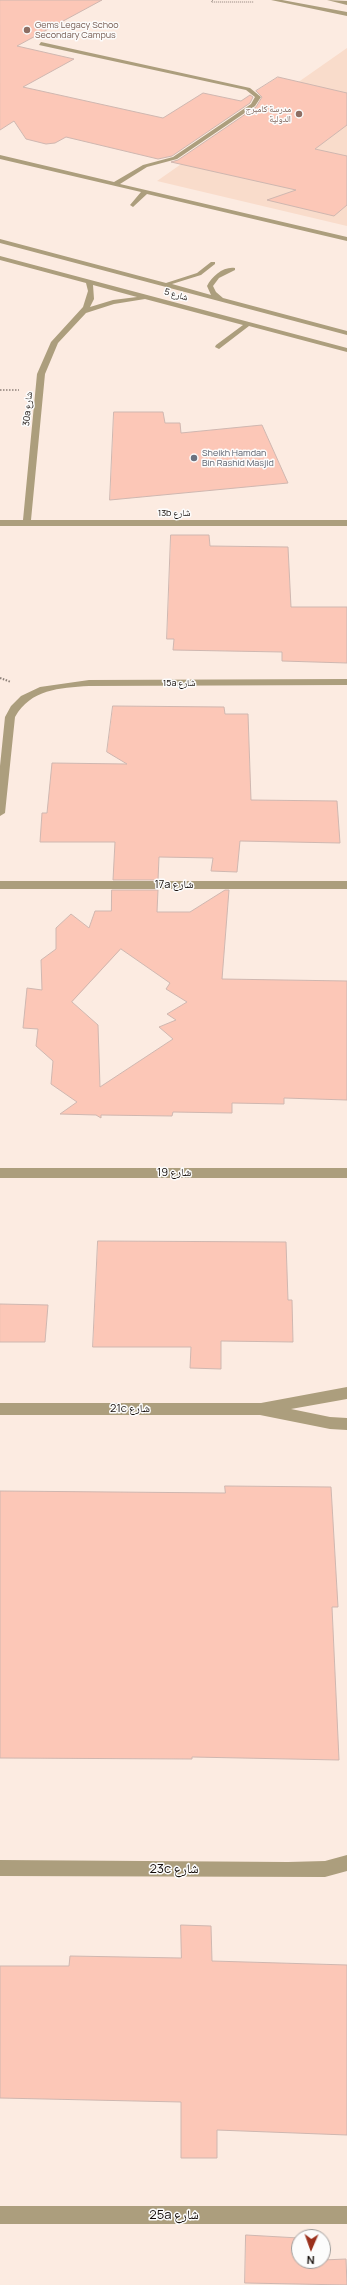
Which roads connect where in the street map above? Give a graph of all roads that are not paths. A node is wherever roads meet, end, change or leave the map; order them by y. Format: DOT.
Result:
graph roads {
  1 [pos="274,0"];
  2 [pos="330,0"];
  3 [pos="284,2"];
  4 [pos="347,3"];
  5 [pos="347,10"];
  6 [pos="347,14"];
  7 [pos="41,44"];
  8 [pos="0,157"];
  9 [pos="115,184"];
  10 [pos="145,192"];
  11 [pos="133,204"];
  12 [pos="347,239"];
  13 [pos="0,241"];
  14 [pos="0,248"];
  15 [pos="47,253"];
  16 [pos="0,258"];
  17 [pos="212,263"];
  18 [pos="233,268"];
  19 [pos="89,281"];
  20 [pos="165,284"];
  21 [pos="151,298"];
  22 [pos="220,299"];
  23 [pos="187,308"];
  24 [pos="84,312"];
  25 [pos="248,324"];
  26 [pos="347,333"];
  27 [pos="347,341"];
  28 [pos="219,347"];
  29 [pos="347,350"];
  30 [pos="0,523"];
  31 [pos="27,523"];
  32 [pos="347,523"];
  33 [pos="347,682"];
  34 [pos="0,813"];
  35 [pos="0,885"];
  36 [pos="347,885"];
  37 [pos="0,1173"];
  38 [pos="347,1173"];
  39 [pos="347,1393"];
  40 [pos="0,1409"];
  41 [pos="260,1409"];
  42 [pos="347,1424"];
  43 [pos="347,1863"];
  44 [pos="0,1868"];
  45 [pos="0,2215"];
  46 [pos="347,2215"];
  1 -- 3 [label="street"];
  2 -- 4 [label="street"];
  3 -- 5 [label="street"];
  3 -- 6 [label="street"];
  7 -- 9 [label="street"];
  8 -- 9 [label="street"];
  9 -- 10 [label="street"];
  10 -- 11 [label="street"];
  10 -- 12 [label="street"];
  13 -- 15 [label="street, شارع 5"];
  14 -- 15 [label="street"];
  15 -- 20 [label="street, شارع 5"];
  16 -- 19 [label="street, شارع 5"];
  17 -- 20 [label="street"];
  18 -- 22 [label="street"];
  19 -- 21 [label="street, شارع 5"];
  19 -- 24 [label="street, 30a شارع"];
  20 -- 22 [label="street, شارع 5"];
  21 -- 23 [label="street, شارع 5"];
  21 -- 24 [label="street, 30a شارع"];
  22 -- 26 [label="street, شارع 5"];
  23 -- 25 [label="street, شارع 5"];
  23 -- 27 [label="street"];
  24 -- 31 [label="street, 30a شارع"];
  25 -- 28 [label="street"];
  25 -- 29 [label="street, شارع 5"];
  30 -- 31 [label="street, 13b شارع"];
  31 -- 32 [label="street, 13b شارع"];
  33 -- 34 [label="street, 15a شارع"];
  35 -- 36 [label="street, 17a شارع"];
  37 -- 38 [label="street, شارع 19"];
  39 -- 41 [label="street, 21c شارع"];
  40 -- 41 [label="street, 21c شارع"];
  41 -- 42 [label="street, 21c شارع"];
  43 -- 44 [label="street, 23c شارع"];
  45 -- 46 [label="street, 25a شارع"];
}
